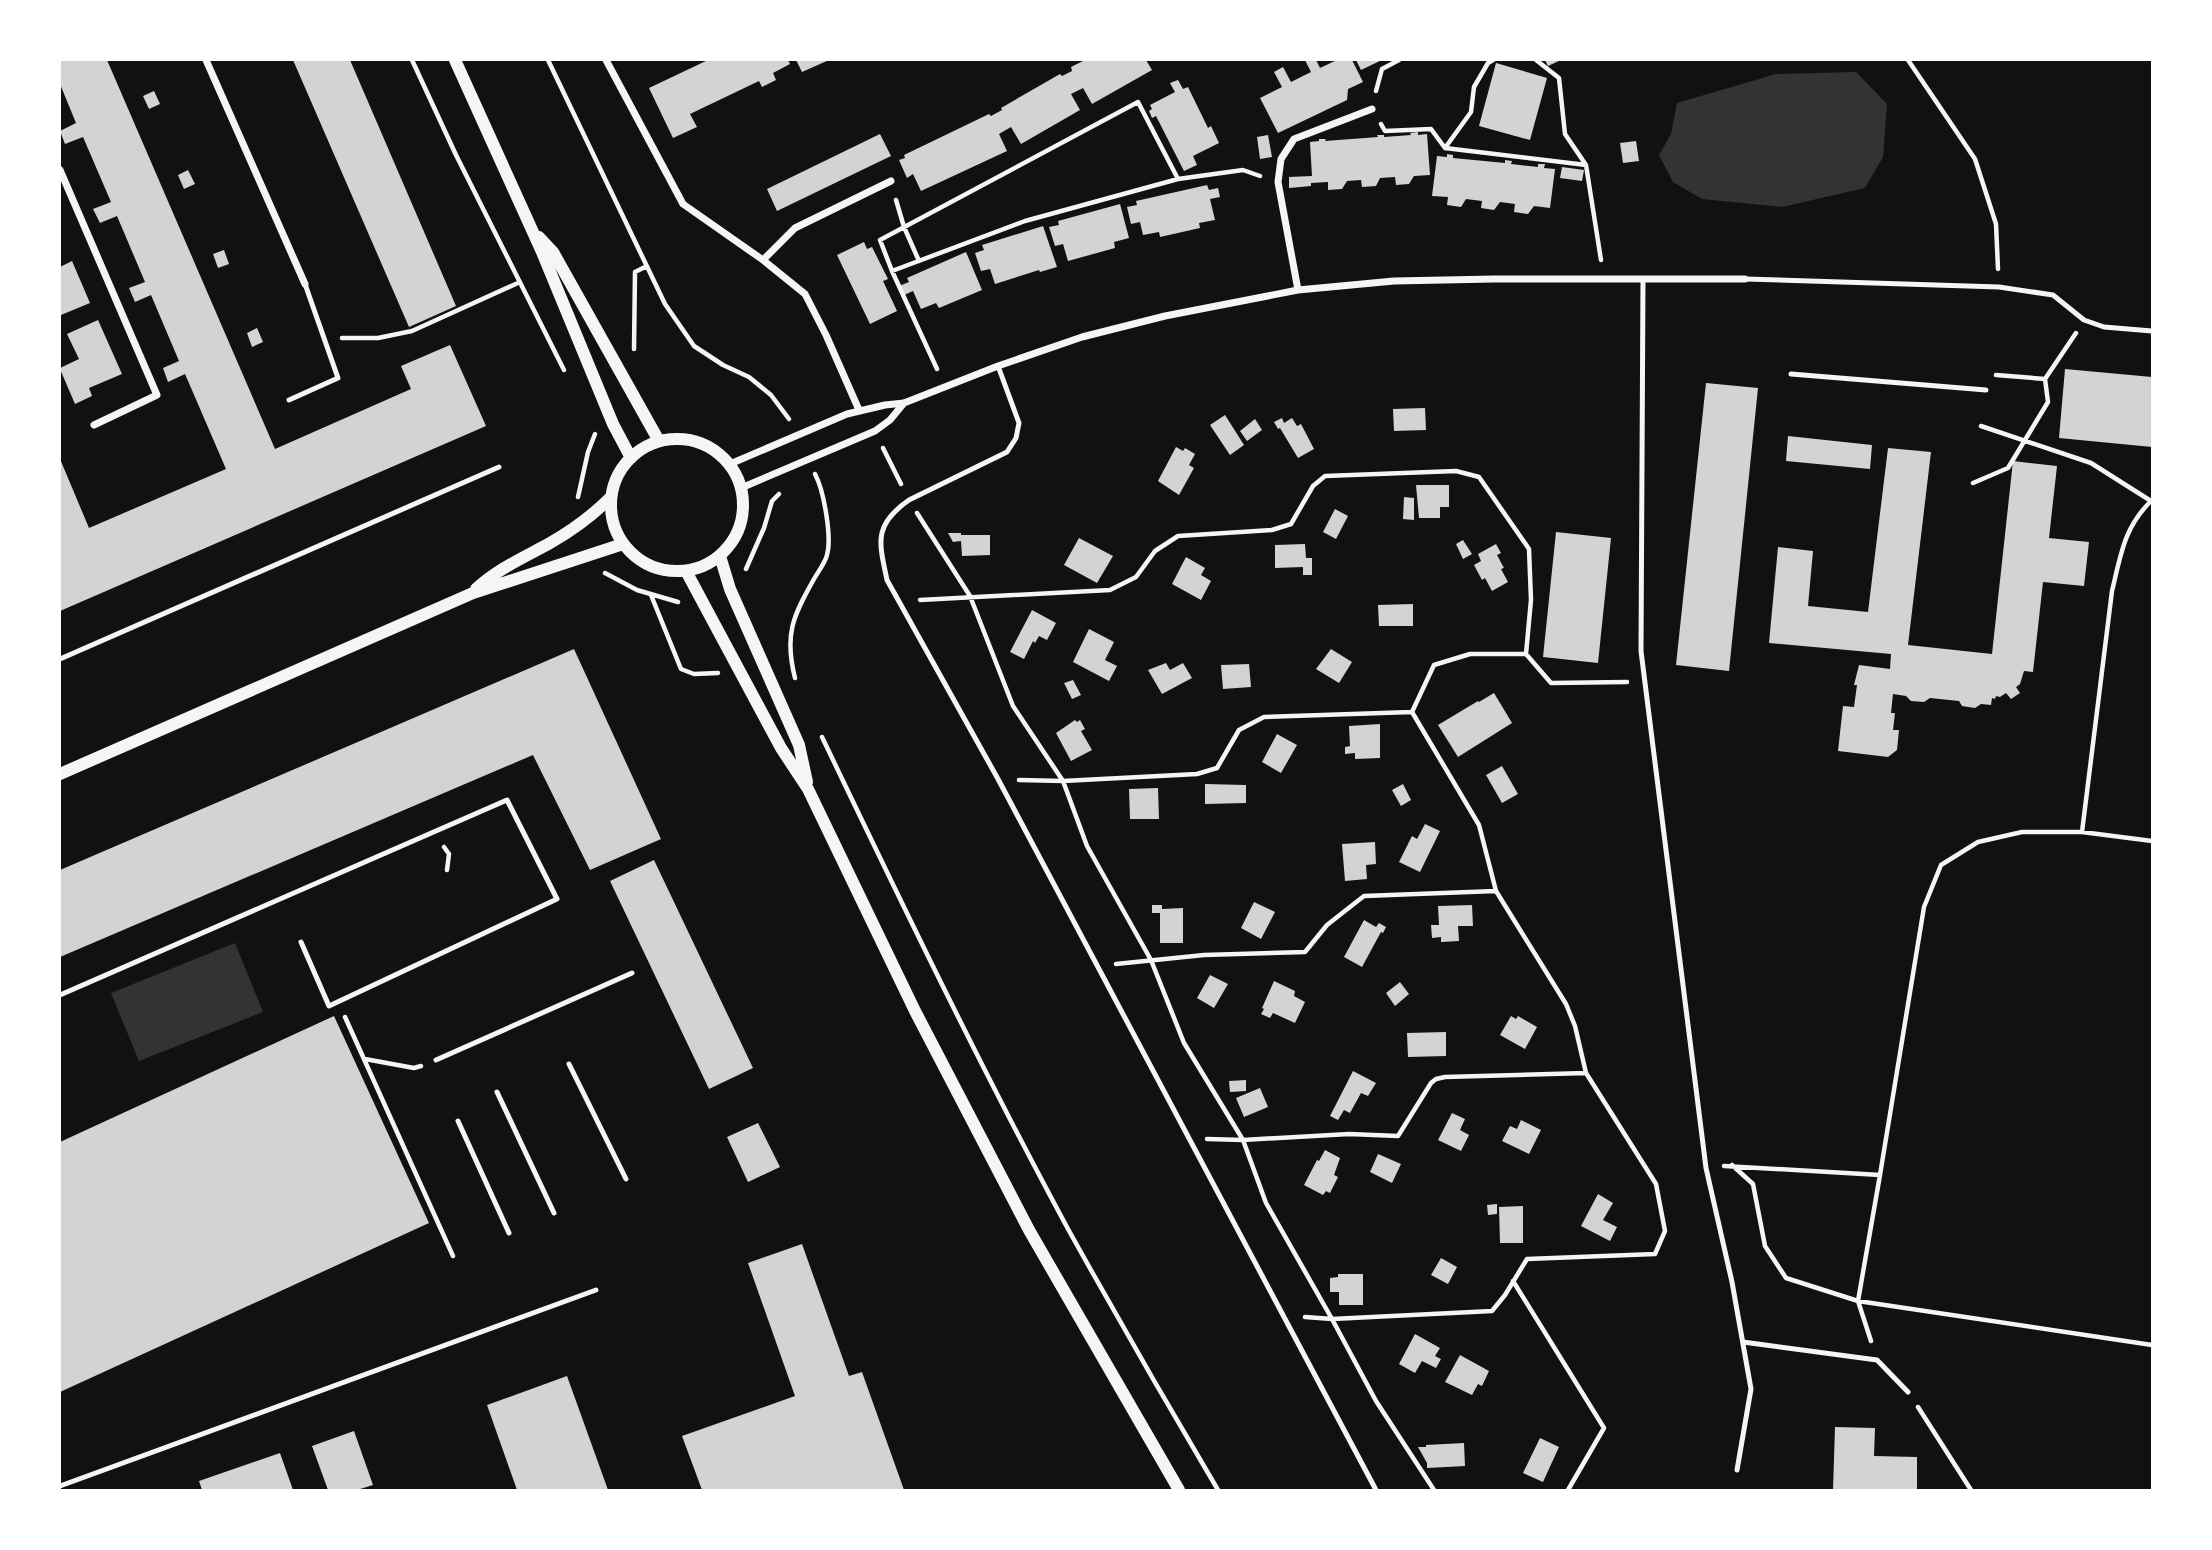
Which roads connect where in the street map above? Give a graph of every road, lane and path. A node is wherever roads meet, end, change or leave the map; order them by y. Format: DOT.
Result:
graph roads {
  1 [pos="206,60"];
  2 [pos="412,60"];
  3 [pos="454,60"];
  4 [pos="548,60"];
  5 [pos="606,60"];
  6 [pos="1399,60"];
  7 [pos="1481,60"];
  8 [pos="1535,60"];
  9 [pos="1908,60"];
  10 [pos="1491,61"];
  11 [pos="1372,109"];
  12 [pos="1445,148"];
  13 [pos="1586,165"];
  14 [pos="60,170"];
  15 [pos="1178,179"];
  16 [pos="891,181"];
  17 [pos="1278,181"];
  18 [pos="904,227"];
  19 [pos="531,228"];
  20 [pos="763,260"];
  21 [pos="919,261"];
  22 [pos="647,266"];
  23 [pos="892,271"];
  24 [pos="1604,279"];
  25 [pos="1643,279"];
  26 [pos="1745,279"];
  27 [pos="520,282"];
  28 [pos="305,284"];
  29 [pos="1999,287"];
  30 [pos="1298,290"];
  31 [pos="2084,320"];
  32 [pos="2152,331"];
  33 [pos="324,338"];
  34 [pos="634,351"];
  35 [pos="998,366"];
  36 [pos="1791,374"];
  37 [pos="1988,374"];
  38 [pos="567,375"];
  39 [pos="2045,379"];
  40 [pos="946,387"];
  41 [pos="1986,390"];
  42 [pos="289,400"];
  43 [pos="904,403"];
  44 [pos="859,410"];
  45 [pos="613,424"];
  46 [pos="94,425"];
  47 [pos="1981,426"];
  48 [pos="875,431"];
  49 [pos="596,433"];
  50 [pos="795,436"];
  51 [pos="2024,439"];
  52 [pos="659,441"];
  53 [pos="601,444"];
  54 [pos="631,458"];
  55 [pos="808,461"];
  56 [pos="730,464"];
  57 [pos="499,467"];
  58 [pos="816,477"];
  59 [pos="806,481"];
  60 [pos="1973,483"];
  61 [pos="741,488"];
  62 [pos="784,489"];
  63 [pos="611,498"];
  64 [pos="909,500"];
  65 [pos="2152,500"];
  66 [pos="575,527"];
  67 [pos="624,544"];
  68 [pos="720,556"];
  69 [pos="586,557"];
  70 [pos="686,571"];
  71 [pos="730,589"];
  72 [pos="472,593"];
  73 [pos="651,594"];
  74 [pos="970,596"];
  75 [pos="701,602"];
  76 [pos="898,602"];
  77 [pos="1526,653"];
  78 [pos="60,659"];
  79 [pos="740,671"];
  80 [pos="1646,682"];
  81 [pos="798,688"];
  82 [pos="1412,712"];
  83 [pos="820,734"];
  84 [pos="60,774"];
  85 [pos="998,779"];
  86 [pos="1063,781"];
  87 [pos="808,789"];
  88 [pos="2082,832"];
  89 [pos="2152,841"];
  90 [pos="1496,891"];
  91 [pos="301,942"];
  92 [pos="1151,960"];
  93 [pos="1097,966"];
  94 [pos="632,973"];
  95 [pos="60,995"];
  96 [pos="338,1002"];
  97 [pos="364,1059"];
  98 [pos="436,1060"];
  99 [pos="569,1063"];
  100 [pos="1586,1073"];
  101 [pos="497,1092"];
  102 [pos="458,1121"];
  103 [pos="1189,1138"];
  104 [pos="1244,1140"];
  105 [pos="1732,1165"];
  106 [pos="1706,1168"];
  107 [pos="1880,1175"];
  108 [pos="626,1179"];
  109 [pos="554,1213"];
  110 [pos="509,1233"];
  111 [pos="453,1256"];
  112 [pos="1514,1281"];
  113 [pos="596,1290"];
  114 [pos="1858,1301"];
  115 [pos="1283,1315"];
  116 [pos="1332,1319"];
  117 [pos="1743,1342"];
  118 [pos="2152,1345"];
  119 [pos="1877,1360"];
  120 [pos="1908,1392"];
  121 [pos="1737,1470"];
  122 [pos="60,1486"];
  123 [pos="1179,1490"];
  124 [pos="1218,1490"];
  125 [pos="1376,1490"];
  126 [pos="1434,1490"];
  127 [pos="1568,1490"];
  128 [pos="1971,1490"];
  1 -- 28 [label="street"];
  2 -- 27 [label="path"];
  3 -- 19 [label="street"];
  4 -- 22 [label="path"];
  5 -- 20 [label="street"];
  6 -- 11 [label="path"];
  7 -- 10 [label="path"];
  8 -- 13 [label="path"];
  9 -- 29 [label="path"];
  10 -- 12 [label="path"];
  11 -- 12 [label="path"];
  11 -- 17 [label="street"];
  12 -- 13 [label="path"];
  13 -- 24 [label="path"];
  14 -- 46 [label="street"];
  15 -- 17 [label="path"];
  15 -- 18 [label="path"];
  15 -- 21 [label="path"];
  16 -- 18 [label="path"];
  16 -- 20 [label="street"];
  17 -- 30 [label="street"];
  18 -- 21 [label="path"];
  18 -- 23 [label="path"];
  19 -- 45 [label="street"];
  19 -- 52 [label="street"];
  20 -- 44 [label="street"];
  21 -- 23 [label="path"];
  22 -- 34 [label="path"];
  22 -- 50 [label="path"];
  23 -- 40 [label="path"];
  24 -- 25 [label="street"];
  24 -- 30 [label="street"];
  25 -- 26 [label="street"];
  25 -- 80 [label="lane"];
  26 -- 29 [label="lane"];
  27 -- 33 [label="path"];
  27 -- 38 [label="path"];
  28 -- 33 [label="lane"];
  29 -- 31 [label="lane"];
  30 -- 35 [label="street"];
  31 -- 32 [label="lane"];
  31 -- 39 [label="path"];
  33 -- 42 [label="lane"];
  35 -- 40 [label="street"];
  35 -- 64 [label="lane"];
  36 -- 41 [label="lane"];
  37 -- 39 [label="path"];
  39 -- 51 [label="path"];
  40 -- 43 [label="street"];
  43 -- 44 [label="street"];
  43 -- 48 [label="street"];
  44 -- 50 [label="street"];
  45 -- 49 [label="path"];
  45 -- 54 [label="street"];
  47 -- 51 [label="path"];
  48 -- 55 [label="street"];
  48 -- 64 [label="path"];
  49 -- 53 [label="path"];
  49 -- 66 [label="path"];
  50 -- 56 [label="street"];
  51 -- 60 [label="path"];
  51 -- 65 [label="path"];
  52 -- 54 [label="street"];
  52 -- 56 [label="street"];
  54 -- 63 [label="street"];
  55 -- 58 [label="path"];
  55 -- 61 [label="street"];
  56 -- 61 [label="street"];
  57 -- 78 [label="lane"];
  58 -- 59 [label="path"];
  58 -- 81 [label="path"];
  61 -- 68 [label="street"];
  62 -- 71 [label="path"];
  63 -- 66 [label="street"];
  63 -- 67 [label="street"];
  64 -- 74 [label="path"];
  64 -- 76 [label="lane"];
  65 -- 88 [label="path"];
  66 -- 72 [label="street"];
  67 -- 69 [label="street"];
  67 -- 70 [label="street"];
  68 -- 70 [label="street"];
  68 -- 71 [label="street"];
  69 -- 72 [label="street"];
  69 -- 73 [label="path"];
  70 -- 75 [label="street"];
  71 -- 87 [label="street"];
  72 -- 84 [label="street"];
  73 -- 75 [label="path"];
  73 -- 79 [label="path"];
  74 -- 76 [label="path"];
  74 -- 77 [label="path"];
  74 -- 86 [label="path"];
  75 -- 79 [label="street"];
  76 -- 85 [label="lane"];
  77 -- 80 [label="path"];
  77 -- 82 [label="path"];
  79 -- 87 [label="street"];
  80 -- 106 [label="lane"];
  82 -- 86 [label="path"];
  82 -- 90 [label="path"];
  83 -- 124 [label="path"];
  85 -- 86 [label="path"];
  85 -- 93 [label="lane"];
  86 -- 92 [label="path"];
  87 -- 123 [label="street"];
  88 -- 89 [label="path"];
  88 -- 107 [label="path"];
  90 -- 92 [label="path"];
  90 -- 100 [label="path"];
  91 -- 96 [label="lane"];
  92 -- 93 [label="path"];
  92 -- 104 [label="path"];
  93 -- 103 [label="lane"];
  94 -- 98 [label="lane"];
  95 -- 96 [label="lane"];
  96 -- 97 [label="path"];
  97 -- 98 [label="path"];
  97 -- 111 [label="path"];
  99 -- 108 [label="lane"];
  100 -- 104 [label="path"];
  100 -- 112 [label="path"];
  101 -- 109 [label="lane"];
  102 -- 110 [label="lane"];
  103 -- 104 [label="path"];
  103 -- 115 [label="lane"];
  104 -- 116 [label="path"];
  105 -- 106 [label="path"];
  105 -- 107 [label="path"];
  105 -- 114 [label="path"];
  106 -- 117 [label="lane"];
  107 -- 114 [label="path"];
  112 -- 116 [label="path"];
  112 -- 127 [label="path"];
  113 -- 122 [label="lane"];
  114 -- 118 [label="path"];
  114 -- 119 [label="path"];
  115 -- 116 [label="path"];
  115 -- 125 [label="lane"];
  116 -- 126 [label="path"];
  117 -- 119 [label="lane"];
  117 -- 121 [label="lane"];
  119 -- 120 [label="lane"];
  120 -- 128 [label="path"];
}
